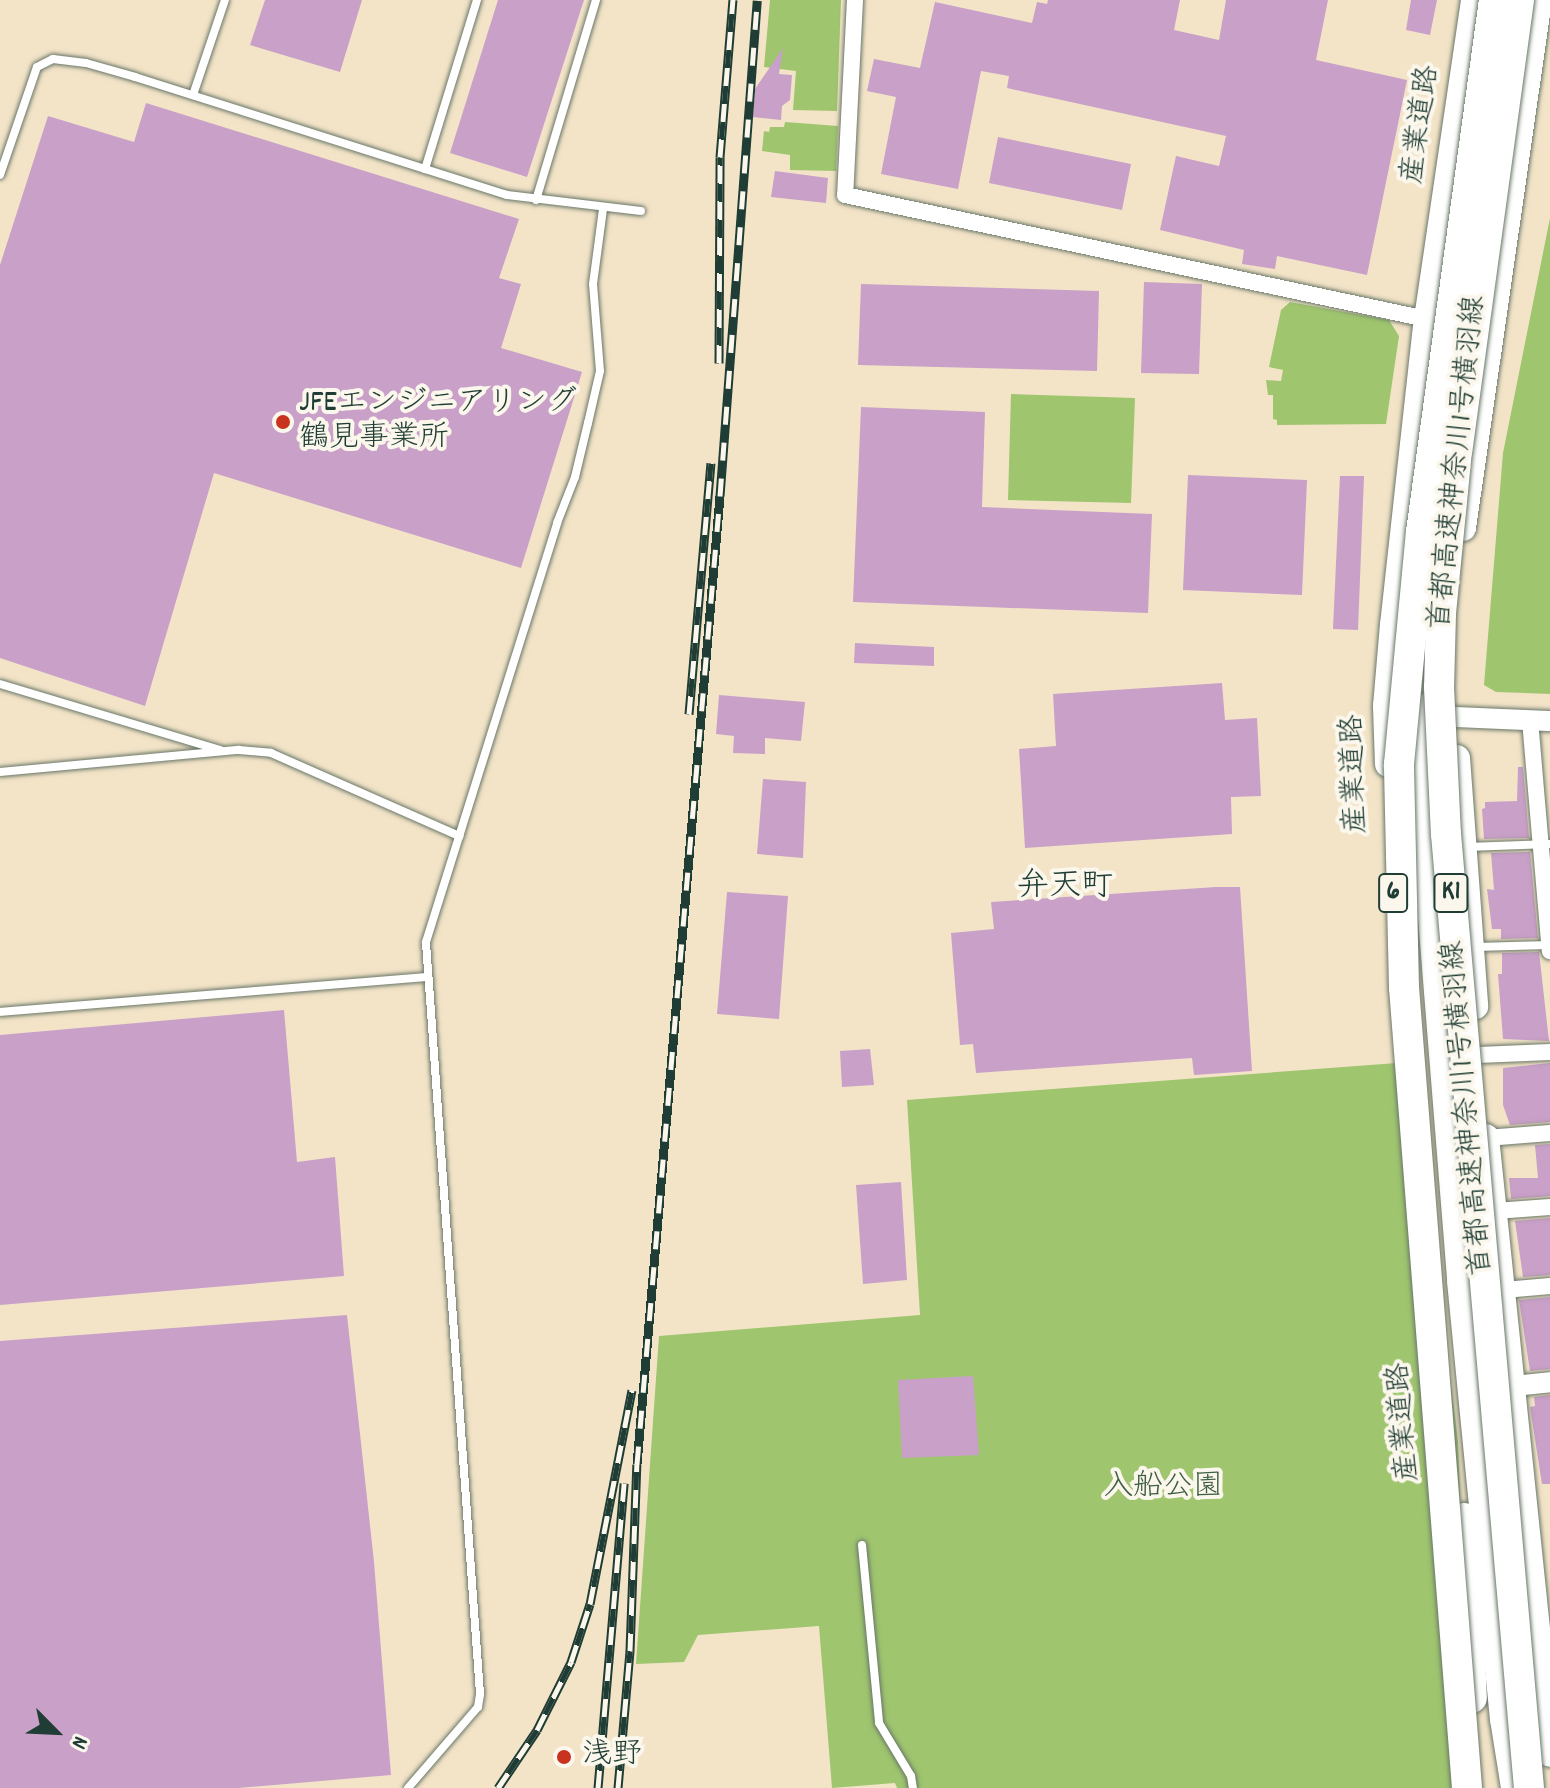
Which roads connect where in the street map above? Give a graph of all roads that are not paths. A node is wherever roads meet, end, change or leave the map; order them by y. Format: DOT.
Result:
graph roads {
  1 [pos="225,0"];
  2 [pos="477,0"];
  3 [pos="596,0"];
  4 [pos="855,0"];
  5 [pos="1474,0"];
  6 [pos="1494,0"];
  7 [pos="1519,0"];
  8 [pos="1539,0"];
  9 [pos="193,95"];
  10 [pos="425,169"];
  11 [pos="0,175"];
  12 [pos="536,200"];
  13 [pos="603,209"];
  14 [pos="641,211"];
  15 [pos="1427,319"];
  16 [pos="1492,333"];
  17 [pos="1456,575"];
  18 [pos="0,684"];
  19 [pos="1454,717"];
  20 [pos="1540,721"];
  21 [pos="224,752"];
  22 [pos="0,772"];
  23 [pos="459,836"];
  24 [pos="1545,844"];
  25 [pos="1463,848"];
  26 [pos="1394,900"];
  27 [pos="1471,947"];
  28 [pos="1550,947"];
  29 [pos="426,977"];
  30 [pos="0,1012"];
  31 [pos="1550,1052"];
  32 [pos="1478,1055"];
  33 [pos="1550,1133"];
  34 [pos="1486,1138"];
  35 [pos="1550,1207"];
  36 [pos="1495,1211"];
  37 [pos="1454,1281"];
  38 [pos="1550,1286"];
  39 [pos="1504,1290"];
  40 [pos="1550,1382"];
  41 [pos="1514,1386"];
  42 [pos="862,1545"];
  43 [pos="1550,1754"];
  44 [pos="408,1788"];
  45 [pos="913,1788"];
  46 [pos="1469,1788"];
  47 [pos="1516,1788"];
  48 [pos="1529,1788"];
  1 -- 9 [label="lane"];
  2 -- 10 [label="lane"];
  3 -- 12 [label="lane"];
  4 -- 15 [label="street"];
  5 -- 15 [label="main road, 産業道路 / 6"];
  6 -- 46 [label="highway, 首都高速神奈川1号横羽線 / K1, bridge"];
  7 -- 48 [label="highway, 首都高速神奈川1号横羽線 / K1, bridge"];
  8 -- 16 [label="main road"];
  9 -- 10 [label="lane"];
  9 -- 11 [label="lane"];
  10 -- 12 [label="lane"];
  12 -- 13 [label="lane"];
  13 -- 14 [label="lane"];
  13 -- 23 [label="lane"];
  15 -- 16 [label="street"];
  15 -- 26 [label="main road, 産業道路 / 6"];
  16 -- 17 [label="main road"];
  17 -- 19 [label="main road"];
  17 -- 37 [label="highway"];
  18 -- 21 [label="lane"];
  19 -- 20 [label="street"];
  19 -- 25 [label="main road"];
  20 -- 24 [label="street"];
  21 -- 22 [label="lane"];
  21 -- 23 [label="lane"];
  23 -- 29 [label="lane"];
  24 -- 25 [label="lane"];
  24 -- 28 [label="street"];
  25 -- 27 [label="main road"];
  26 -- 37 [label="highway"];
  26 -- 46 [label="main road, 産業道路 / 6"];
  27 -- 28 [label="lane"];
  27 -- 32 [label="main road"];
  29 -- 30 [label="lane"];
  29 -- 44 [label="lane"];
  31 -- 32 [label="street"];
  32 -- 34 [label="main road"];
  33 -- 34 [label="street"];
  34 -- 36 [label="main road"];
  35 -- 36 [label="street"];
  36 -- 39 [label="main road"];
  37 -- 46 [label="highway, bridge"];
  37 -- 47 [label="highway"];
  38 -- 39 [label="street"];
  39 -- 41 [label="main road"];
  40 -- 41 [label="street"];
  41 -- 43 [label="main road"];
  42 -- 45 [label="lane"];
}
